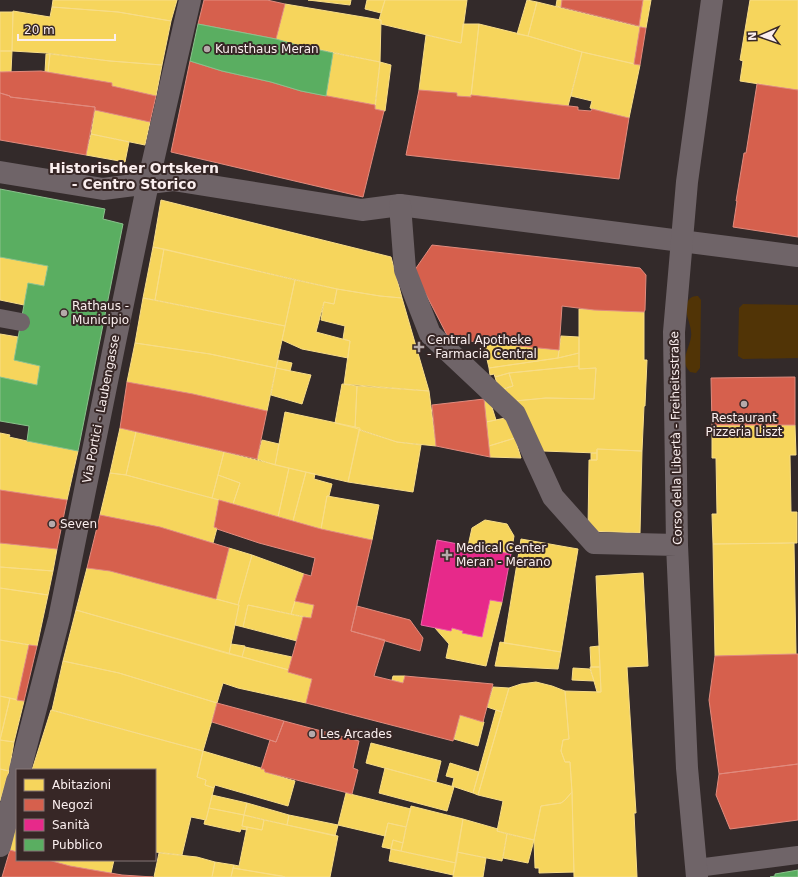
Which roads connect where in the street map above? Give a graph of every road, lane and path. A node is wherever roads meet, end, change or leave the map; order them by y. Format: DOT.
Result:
graph roads {
  1 [pos="190,0"];
  2 [pos="712,0"];
  3 [pos="0,172"];
  4 [pos="148,183"];
  5 [pos="400,205"];
  6 [pos="682,240"];
  7 [pos="798,256"];
  8 [pos="0,318"];
  9 [pos="21,322"];
  10 [pos="677,545"];
  11 [pos="20,769"];
  12 [pos="16,785"];
  13 [pos="0,846"];
  14 [pos="798,855"];
  15 [pos="697,873"];
  1 -- 4 [label="street, Via Portici - Laubengasse"];
  2 -- 6 [label="street, Corso della Libertà - Freiheitsstraße"];
  3 -- 4 [label="street"];
  4 -- 5 [label="street"];
  4 -- 11 [label="street, Via Portici - Laubengasse"];
  5 -- 6 [label="street"];
  5 -- 10 [label="street"];
  6 -- 7 [label="street"];
  6 -- 10 [label="street, Corso della Libertà - Freiheitsstraße"];
  8 -- 9 [label="lane"];
  10 -- 15 [label="street, Corso della Libertà - Freiheitsstraße"];
  12 -- 13 [label="street"];
  14 -- 15 [label="lane"];
}
